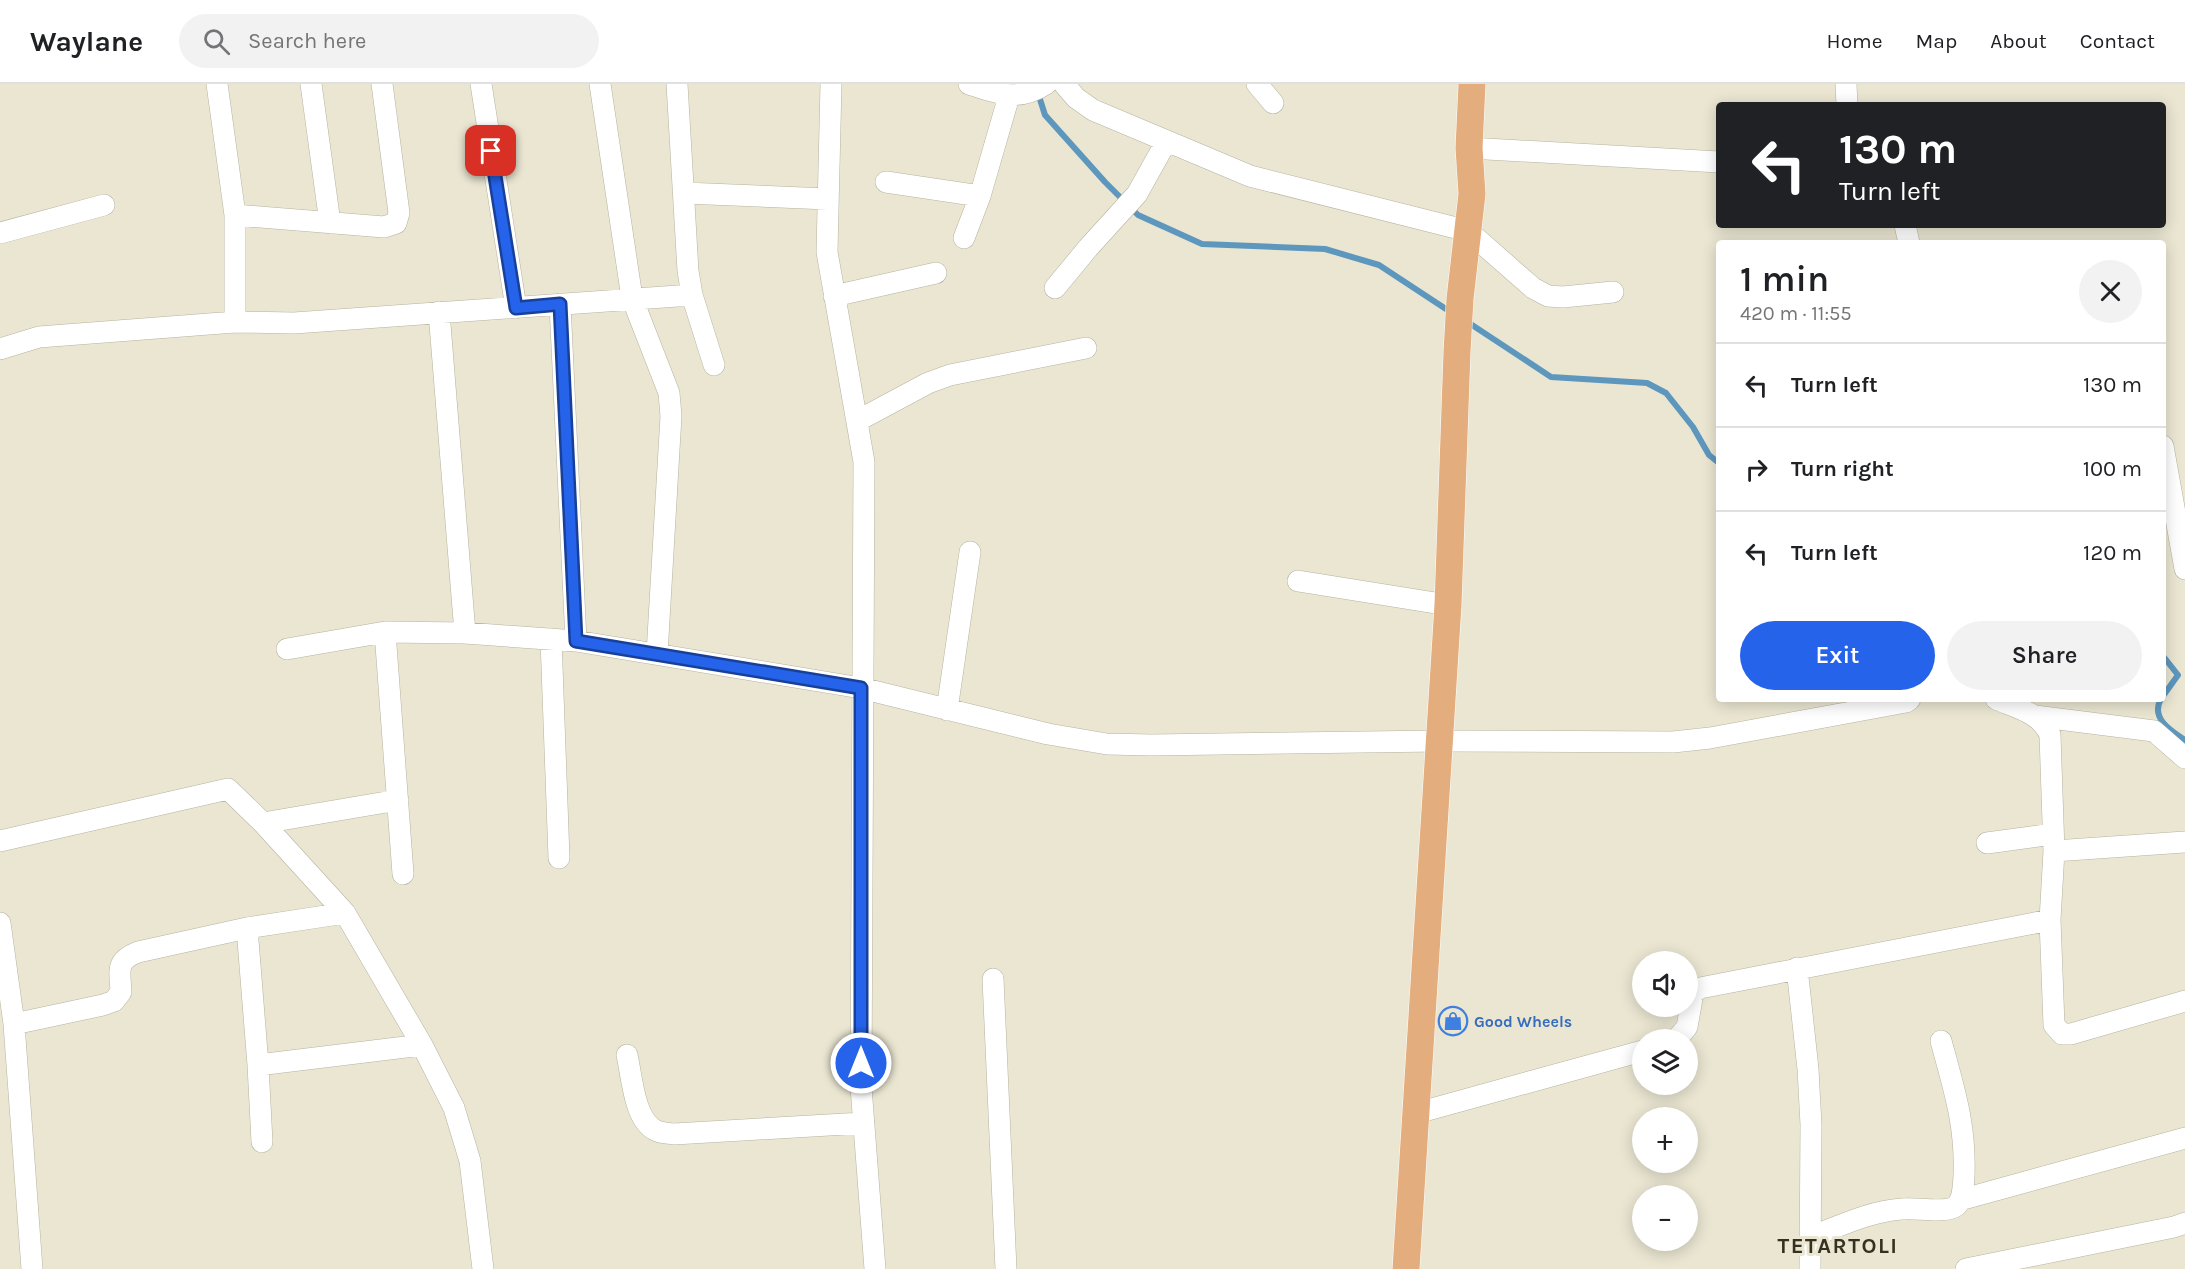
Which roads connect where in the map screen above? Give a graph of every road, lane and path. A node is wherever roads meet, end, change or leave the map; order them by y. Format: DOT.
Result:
graph roads {
  1 [pos="217,84"];
  2 [pos="310,84"];
  3 [pos="382,84"];
  4 [pos="481,84"];
  5 [pos="600,84"];
  6 [pos="677,84"];
  7 [pos="831,84"];
  8 [pos="969,84"];
  9 [pos="1257,84"];
  10 [pos="1472,84"];
  11 [pos="1491,84"];
  12 [pos="1846,84"];
  13 [pos="1051,85"];
  14 [pos="1015,95"];
  15 [pos="1847,102"];
  16 [pos="1274,103"];
  17 [pos="1166,142"];
  18 [pos="1478,148"];
  19 [pos="1716,162"];
  20 [pos="886,182"];
  21 [pos="684,193"];
  22 [pos="980,196"];
  23 [pos="828,199"];
  24 [pos="104,205"];
  25 [pos="235,215"];
  26 [pos="330,223"];
  27 [pos="1468,231"];
  28 [pos="0,233"];
  29 [pos="964,238"];
  30 [pos="936,273"];
  31 [pos="1055,288"];
  32 [pos="1613,292"];
  33 [pos="692,295"];
  34 [pos="834,296"];
  35 [pos="632,298"];
  36 [pos="560,304"];
  37 [pos="516,308"];
  38 [pos="438,312"];
  39 [pos="235,322"];
  40 [pos="1086,348"];
  41 [pos="0,349"];
  42 [pos="714,366"];
  43 [pos="857,421"];
  44 [pos="2166,460"];
  45 [pos="2182,532"];
  46 [pos="970,552"];
  47 [pos="2185,569"];
  48 [pos="1298,581"];
  49 [pos="1448,605"];
  50 [pos="385,632"];
  51 [pos="465,633"];
  52 [pos="551,639"];
  53 [pos="576,641"];
  54 [pos="287,649"];
  55 [pos="657,654"];
  56 [pos="861,688"];
  57 [pos="1906,702"];
  58 [pos="2003,702"];
  59 [pos="1810,709"];
  60 [pos="947,710"];
  61 [pos="2035,716"];
  62 [pos="1439,741"];
  63 [pos="2185,758"];
  64 [pos="398,800"];
  65 [pos="263,823"];
  66 [pos="0,841"];
  67 [pos="2185,842"];
  68 [pos="1987,843"];
  69 [pos="2054,843"];
  70 [pos="559,858"];
  71 [pos="404,874"];
  72 [pos="345,913"];
  73 [pos="2050,920"];
  74 [pos="0,923"];
  75 [pos="247,928"];
  76 [pos="1797,968"];
  77 [pos="993,979"];
  78 [pos="2185,1001"];
  79 [pos="14,1023"];
  80 [pos="1686,1029"];
  81 [pos="1941,1041"];
  82 [pos="422,1045"];
  83 [pos="1632,1054"];
  84 [pos="627,1055"];
  85 [pos="258,1065"];
  86 [pos="1417,1113"];
  87 [pos="863,1123"];
  88 [pos="2185,1138"];
  89 [pos="262,1142"];
  90 [pos="1960,1200"];
  91 [pos="2185,1223"];
  92 [pos="1810,1237"];
  93 [pos="32,1269"];
  94 [pos="483,1269"];
  95 [pos="875,1269"];
  96 [pos="1006,1269"];
  97 [pos="1406,1269"];
  98 [pos="1810,1269"];
  99 [pos="1966,1269"];
  1 -- 25 [label="street"];
  2 -- 26 [label="street"];
  3 -- 26 [label="street"];
  4 -- 37 [label="street"];
  5 -- 35 [label="street"];
  6 -- 21 [label="street"];
  7 -- 23 [label="street"];
  8 -- 14 [label="street"];
  9 -- 16 [label="street"];
  10 -- 18 [label="main road"];
  11 -- 18 [label="main road"];
  12 -- 15 [label="street"];
  13 -- 14 [label="street"];
  13 -- 17 [label="street"];
  14 -- 22 [label="street"];
  17 -- 27 [label="street"];
  17 -- 31 [label="street"];
  18 -- 19 [label="street"];
  18 -- 27 [label="main road"];
  20 -- 22 [label="street"];
  21 -- 23 [label="street"];
  21 -- 33 [label="street"];
  22 -- 29 [label="street"];
  23 -- 34 [label="street"];
  24 -- 28 [label="street"];
  25 -- 26 [label="street"];
  25 -- 39 [label="street"];
  27 -- 32 [label="street"];
  27 -- 49 [label="main road"];
  30 -- 34 [label="street"];
  33 -- 35 [label="street"];
  33 -- 42 [label="street"];
  34 -- 43 [label="street"];
  35 -- 36 [label="street"];
  35 -- 55 [label="street"];
  36 -- 37 [label="street"];
  36 -- 53 [label="street"];
  37 -- 38 [label="street"];
  38 -- 39 [label="street"];
  38 -- 51 [label="street"];
  39 -- 41 [label="street"];
  40 -- 43 [label="street"];
  43 -- 56 [label="street"];
  44 -- 45 [label="street"];
  45 -- 47 [label="street"];
  46 -- 60 [label="street"];
  48 -- 49 [label="street"];
  49 -- 62 [label="main road"];
  50 -- 51 [label="street"];
  50 -- 54 [label="street"];
  50 -- 64 [label="street"];
  51 -- 52 [label="street"];
  52 -- 53 [label="street"];
  52 -- 70 [label="street"];
  53 -- 55 [label="street"];
  55 -- 56 [label="street"];
  56 -- 60 [label="street"];
  56 -- 87 [label="street"];
  57 -- 59 [label="street"];
  58 -- 61 [label="street"];
  59 -- 62 [label="street"];
  60 -- 62 [label="street"];
  61 -- 63 [label="street"];
  61 -- 69 [label="street"];
  62 -- 86 [label="main road"];
  64 -- 65 [label="street"];
  64 -- 71 [label="street"];
  65 -- 66 [label="street"];
  65 -- 72 [label="street"];
  67 -- 69 [label="street"];
  68 -- 69 [label="street"];
  69 -- 73 [label="street"];
  72 -- 75 [label="street"];
  72 -- 82 [label="street"];
  73 -- 76 [label="street"];
  73 -- 78 [label="street"];
  74 -- 79 [label="street"];
  75 -- 79 [label="street"];
  75 -- 85 [label="street"];
  76 -- 80 [label="street"];
  76 -- 92 [label="street"];
  77 -- 96 [label="street"];
  79 -- 93 [label="street"];
  81 -- 90 [label="street"];
  82 -- 85 [label="street"];
  82 -- 94 [label="street"];
  83 -- 86 [label="street"];
  84 -- 87 [label="street"];
  85 -- 89 [label="street"];
  86 -- 97 [label="main road"];
  87 -- 95 [label="street"];
  88 -- 90 [label="street"];
  90 -- 92 [label="street"];
  91 -- 99 [label="street"];
  92 -- 98 [label="street"];
}
